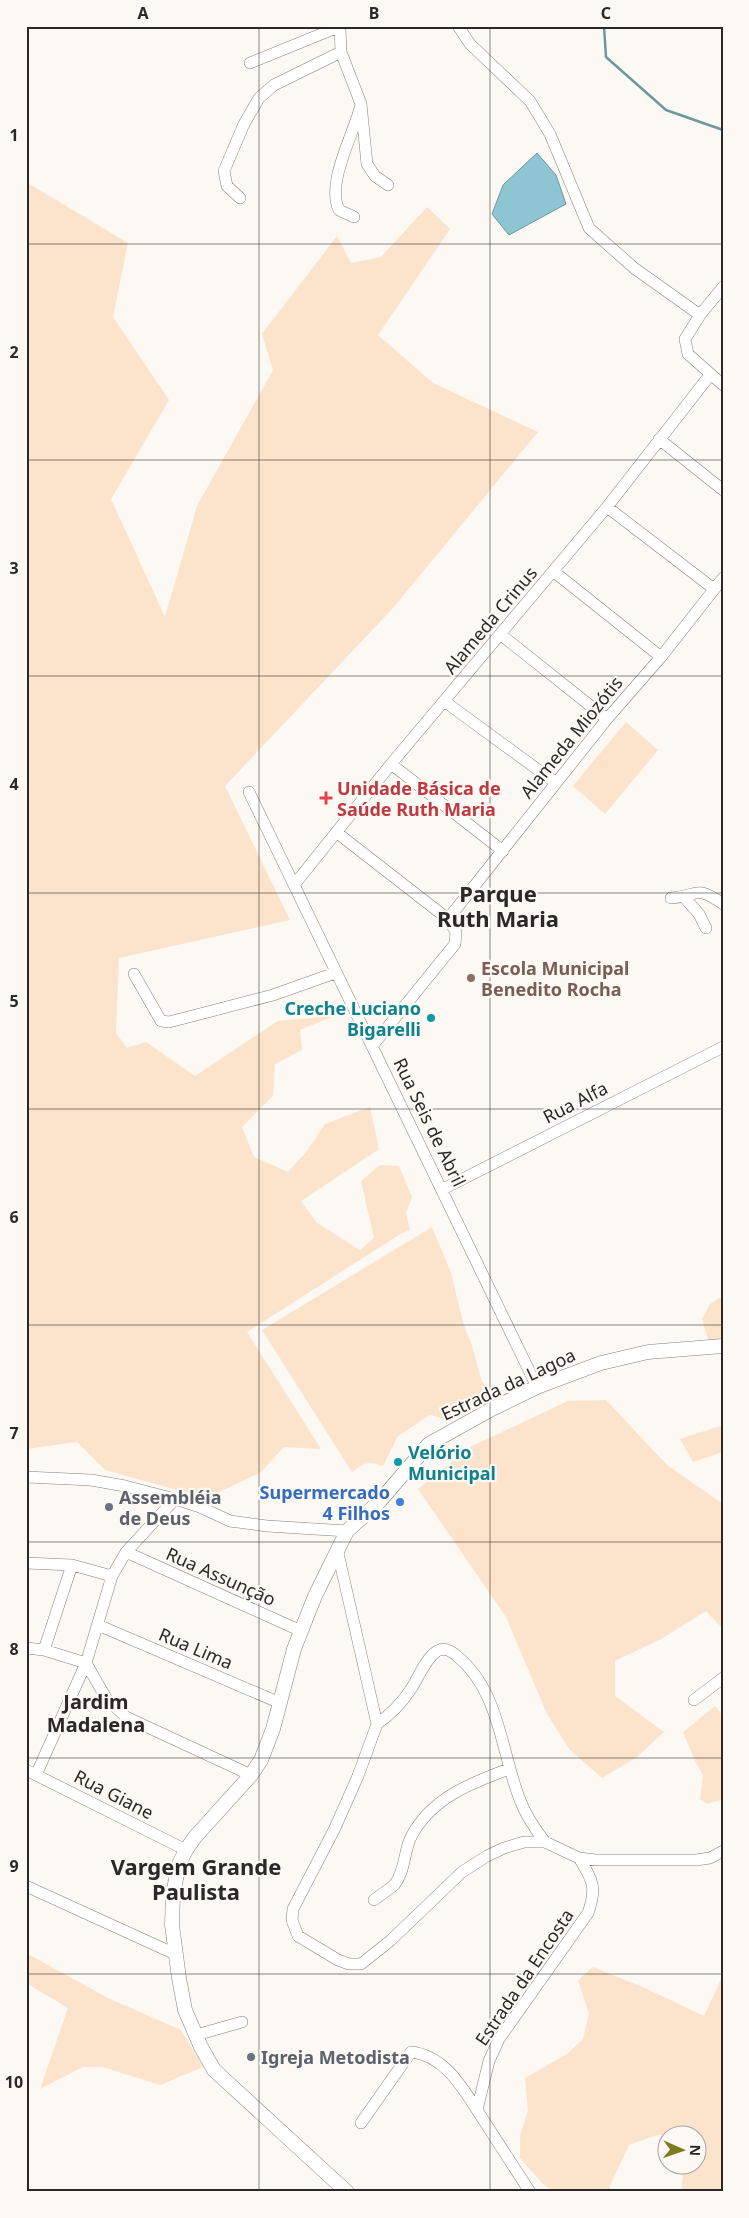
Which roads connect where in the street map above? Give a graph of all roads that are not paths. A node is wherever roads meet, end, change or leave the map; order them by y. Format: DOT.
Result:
graph roads {
  1 [pos="458,26"];
  2 [pos="340,27"];
  3 [pos="341,52"];
  4 [pos="250,63"];
  5 [pos="361,104"];
  6 [pos="388,185"];
  7 [pos="240,198"];
  8 [pos="354,217"];
  9 [pos="723,287"];
  10 [pos="700,315"];
  11 [pos="710,375"];
  12 [pos="723,385"];
  13 [pos="659,439"];
  14 [pos="723,490"];
  15 [pos="607,507"];
  16 [pos="553,571"];
  17 [pos="723,578"];
  18 [pos="714,589"];
  19 [pos="500,634"];
  20 [pos="661,657"];
  21 [pos="444,702"];
  22 [pos="608,719"];
  23 [pos="391,764"];
  24 [pos="556,784"];
  25 [pos="249,792"];
  26 [pos="336,832"];
  27 [pos="503,850"];
  28 [pos="294,885"];
  29 [pos="684,897"];
  30 [pos="671,898"];
  31 [pos="723,904"];
  32 [pos="448,920"];
  33 [pos="706,928"];
  34 [pos="335,973"];
  35 [pos="134,974"];
  36 [pos="373,1045"];
  37 [pos="723,1046"];
  38 [pos="443,1189"];
  39 [pos="723,1346"];
  40 [pos="538,1387"];
  41 [pos="26,1477"];
  42 [pos="175,1498"];
  43 [pos="347,1531"];
  44 [pos="337,1549"];
  45 [pos="126,1552"];
  46 [pos="26,1563"];
  47 [pos="72,1565"];
  48 [pos="112,1576"];
  49 [pos="98,1625"];
  50 [pos="301,1631"];
  51 [pos="26,1648"];
  52 [pos="44,1650"];
  53 [pos="86,1663"];
  54 [pos="723,1678"];
  55 [pos="694,1700"];
  56 [pos="280,1703"];
  57 [pos="377,1724"];
  58 [pos="509,1769"];
  59 [pos="31,1772"];
  60 [pos="251,1774"];
  61 [pos="545,1842"];
  62 [pos="186,1850"];
  63 [pos="723,1851"];
  64 [pos="579,1858"];
  65 [pos="26,1886"];
  66 [pos="374,1900"];
  67 [pos="175,1954"];
  68 [pos="242,2022"];
  69 [pos="196,2035"];
  70 [pos="477,2110"];
  71 [pos="361,2122"];
  72 [pos="346,2192"];
  73 [pos="530,2192"];
  1 -- 10 [label="street"];
  2 -- 3 [label="street"];
  2 -- 4 [label="street"];
  3 -- 5 [label="street"];
  3 -- 7 [label="street"];
  5 -- 6 [label="street"];
  5 -- 8 [label="street"];
  9 -- 10 [label="street"];
  10 -- 11 [label="street"];
  11 -- 12 [label="street"];
  11 -- 13 [label="street, Alameda Crinus"];
  13 -- 14 [label="street"];
  13 -- 15 [label="street, Alameda Crinus"];
  15 -- 16 [label="street, Alameda Crinus"];
  15 -- 18 [label="street"];
  16 -- 19 [label="street, Alameda Crinus"];
  16 -- 20 [label="street"];
  17 -- 18 [label="street, Alameda Miozótis"];
  18 -- 20 [label="street, Alameda Miozótis"];
  19 -- 21 [label="street, Alameda Crinus"];
  19 -- 22 [label="street"];
  20 -- 22 [label="street, Alameda Miozótis"];
  21 -- 23 [label="street, Alameda Crinus"];
  21 -- 24 [label="street"];
  22 -- 24 [label="street, Alameda Miozótis"];
  23 -- 26 [label="street, Alameda Crinus"];
  23 -- 27 [label="street"];
  24 -- 27 [label="street, Alameda Miozótis"];
  25 -- 28 [label="street, Rua Seis de Abril"];
  26 -- 28 [label="street, Alameda Crinus"];
  26 -- 32 [label="street"];
  27 -- 32 [label="street, Alameda Miozótis"];
  28 -- 34 [label="street, Rua Seis de Abril"];
  29 -- 30 [label="street"];
  29 -- 31 [label="street"];
  29 -- 33 [label="street"];
  32 -- 36 [label="street"];
  34 -- 35 [label="street"];
  34 -- 36 [label="street, Rua Seis de Abril"];
  36 -- 38 [label="street, Rua Seis de Abril"];
  37 -- 38 [label="street, Rua Alfa"];
  38 -- 40 [label="street, Rua Seis de Abril"];
  39 -- 40 [label="street, Estrada da Lagoa"];
  40 -- 43 [label="street, Estrada da Lagoa"];
  41 -- 42 [label="street"];
  42 -- 43 [label="street"];
  42 -- 45 [label="street"];
  43 -- 44 [label="street, Estrada da Lagoa"];
  44 -- 50 [label="street, Estrada da Lagoa"];
  44 -- 57 [label="street"];
  45 -- 48 [label="street"];
  45 -- 50 [label="street, Rua Assunção"];
  46 -- 47 [label="street"];
  47 -- 48 [label="street"];
  47 -- 52 [label="street"];
  48 -- 49 [label="street"];
  49 -- 53 [label="street"];
  49 -- 56 [label="street, Rua Lima"];
  50 -- 56 [label="street, Estrada da Lagoa"];
  51 -- 52 [label="street"];
  52 -- 53 [label="street"];
  53 -- 59 [label="street"];
  53 -- 60 [label="street"];
  54 -- 55 [label="street"];
  56 -- 60 [label="street, Estrada da Lagoa"];
  57 -- 58 [label="street"];
  57 -- 61 [label="street"];
  58 -- 61 [label="street"];
  58 -- 66 [label="street"];
  59 -- 62 [label="street, Rua Giane"];
  60 -- 62 [label="street, Estrada da Lagoa"];
  61 -- 64 [label="street"];
  62 -- 67 [label="street, Estrada da Lagoa"];
  63 -- 64 [label="street"];
  64 -- 70 [label="street, Estrada da Encosta"];
  65 -- 67 [label="street"];
  67 -- 69 [label="street, Estrada da Lagoa"];
  68 -- 69 [label="street"];
  69 -- 72 [label="street, Estrada da Lagoa"];
  70 -- 71 [label="street"];
  70 -- 73 [label="street"];
}
